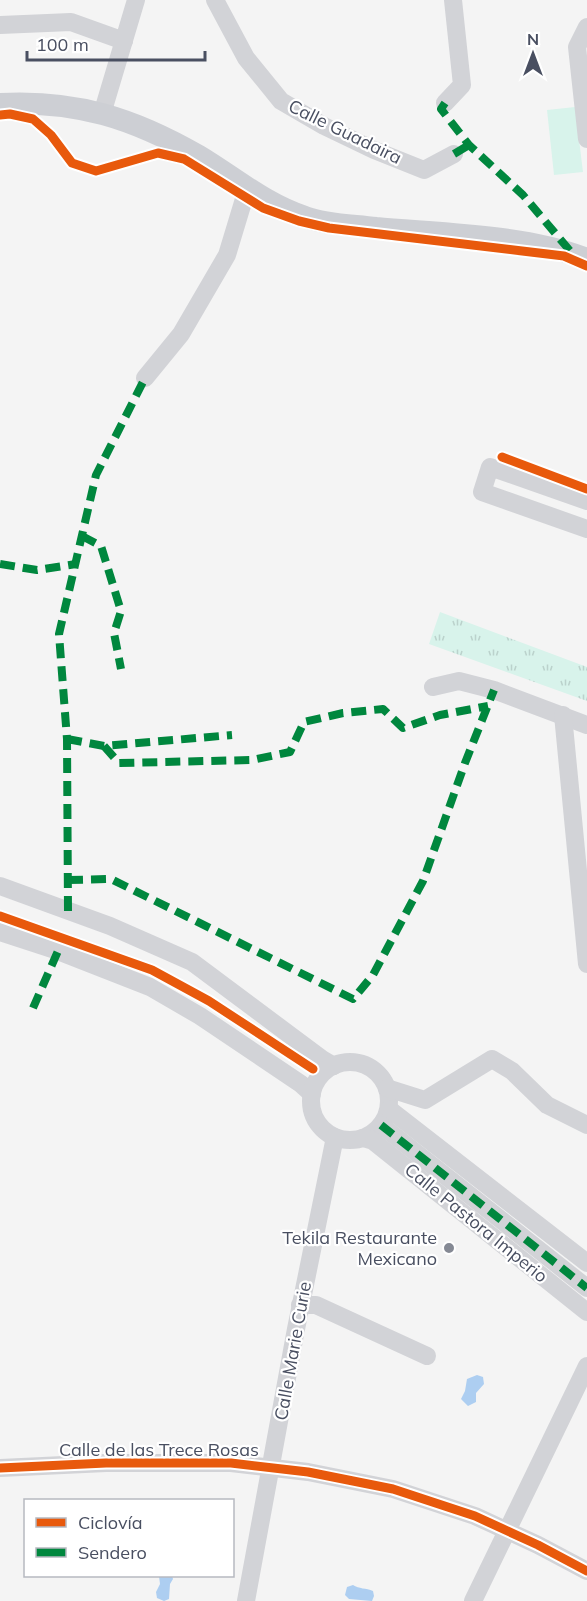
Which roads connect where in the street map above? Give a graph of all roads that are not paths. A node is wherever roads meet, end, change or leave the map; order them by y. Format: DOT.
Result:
graph roads {
  1 [pos="136,0"];
  2 [pos="215,0"];
  3 [pos="453,0"];
  4 [pos="0,25"];
  5 [pos="587,27"];
  6 [pos="124,41"];
  7 [pos="0,104"];
  8 [pos="445,104"];
  9 [pos="102,114"];
  10 [pos="587,139"];
  11 [pos="454,154"];
  12 [pos="247,189"];
  13 [pos="587,259"];
  14 [pos="145,378"];
  15 [pos="587,501"];
  16 [pos="587,529"];
  17 [pos="433,687"];
  18 [pos="562,715"];
  19 [pos="587,725"];
  20 [pos="0,886"];
  21 [pos="0,932"];
  22 [pos="587,964"];
  23 [pos="334,1066"];
  24 [pos="387,1088"];
  25 [pos="312,1094"];
  26 [pos="426,1100"];
  27 [pos="385,1117"];
  28 [pos="587,1125"];
  29 [pos="415,1128"];
  30 [pos="335,1137"];
  31 [pos="363,1138"];
  32 [pos="587,1263"];
  33 [pos="587,1288"];
  34 [pos="300,1305"];
  35 [pos="587,1312"];
  36 [pos="427,1356"];
  37 [pos="587,1366"];
  38 [pos="271,1467"];
  39 [pos="0,1468"];
  40 [pos="507,1531"];
  41 [pos="587,1571"];
  42 [pos="246,1601"];
  43 [pos="473,1601"];
  1 -- 6 [label="street"];
  2 -- 11 [label="street, Calle Guadaira"];
  3 -- 8 [label="street"];
  4 -- 6 [label="street"];
  5 -- 10 [label="street"];
  6 -- 9 [label="street"];
  7 -- 9 [label="main road"];
  9 -- 12 [label="main road"];
  12 -- 13 [label="main road"];
  12 -- 14 [label="street"];
  15 -- 16 [label="street"];
  17 -- 18 [label="street"];
  18 -- 19 [label="street"];
  18 -- 22 [label="street"];
  20 -- 23 [label="street"];
  21 -- 25 [label="street"];
  23 -- 24 [label="street"];
  23 -- 25 [label="street"];
  24 -- 26 [label="street"];
  24 -- 27 [label="street"];
  25 -- 30 [label="street"];
  26 -- 28 [label="street"];
  26 -- 29 [label="street"];
  27 -- 29 [label="street, Calle Pastora Imperio"];
  27 -- 31 [label="street"];
  27 -- 33 [label="street"];
  29 -- 32 [label="street, Calle Pastora Imperio"];
  30 -- 31 [label="street"];
  30 -- 34 [label="street, Calle Marie Curie"];
  31 -- 35 [label="street, Calle Pastora Imperio"];
  34 -- 36 [label="street"];
  34 -- 38 [label="street, Calle Marie Curie"];
  37 -- 40 [label="street"];
  38 -- 39 [label="street, Calle de las Trece Rosas"];
  38 -- 40 [label="street, Calle de las Trece Rosas"];
  38 -- 42 [label="street, Calle Marie Curie"];
  40 -- 41 [label="street, Calle de las Trece Rosas"];
  40 -- 43 [label="street"];
}
